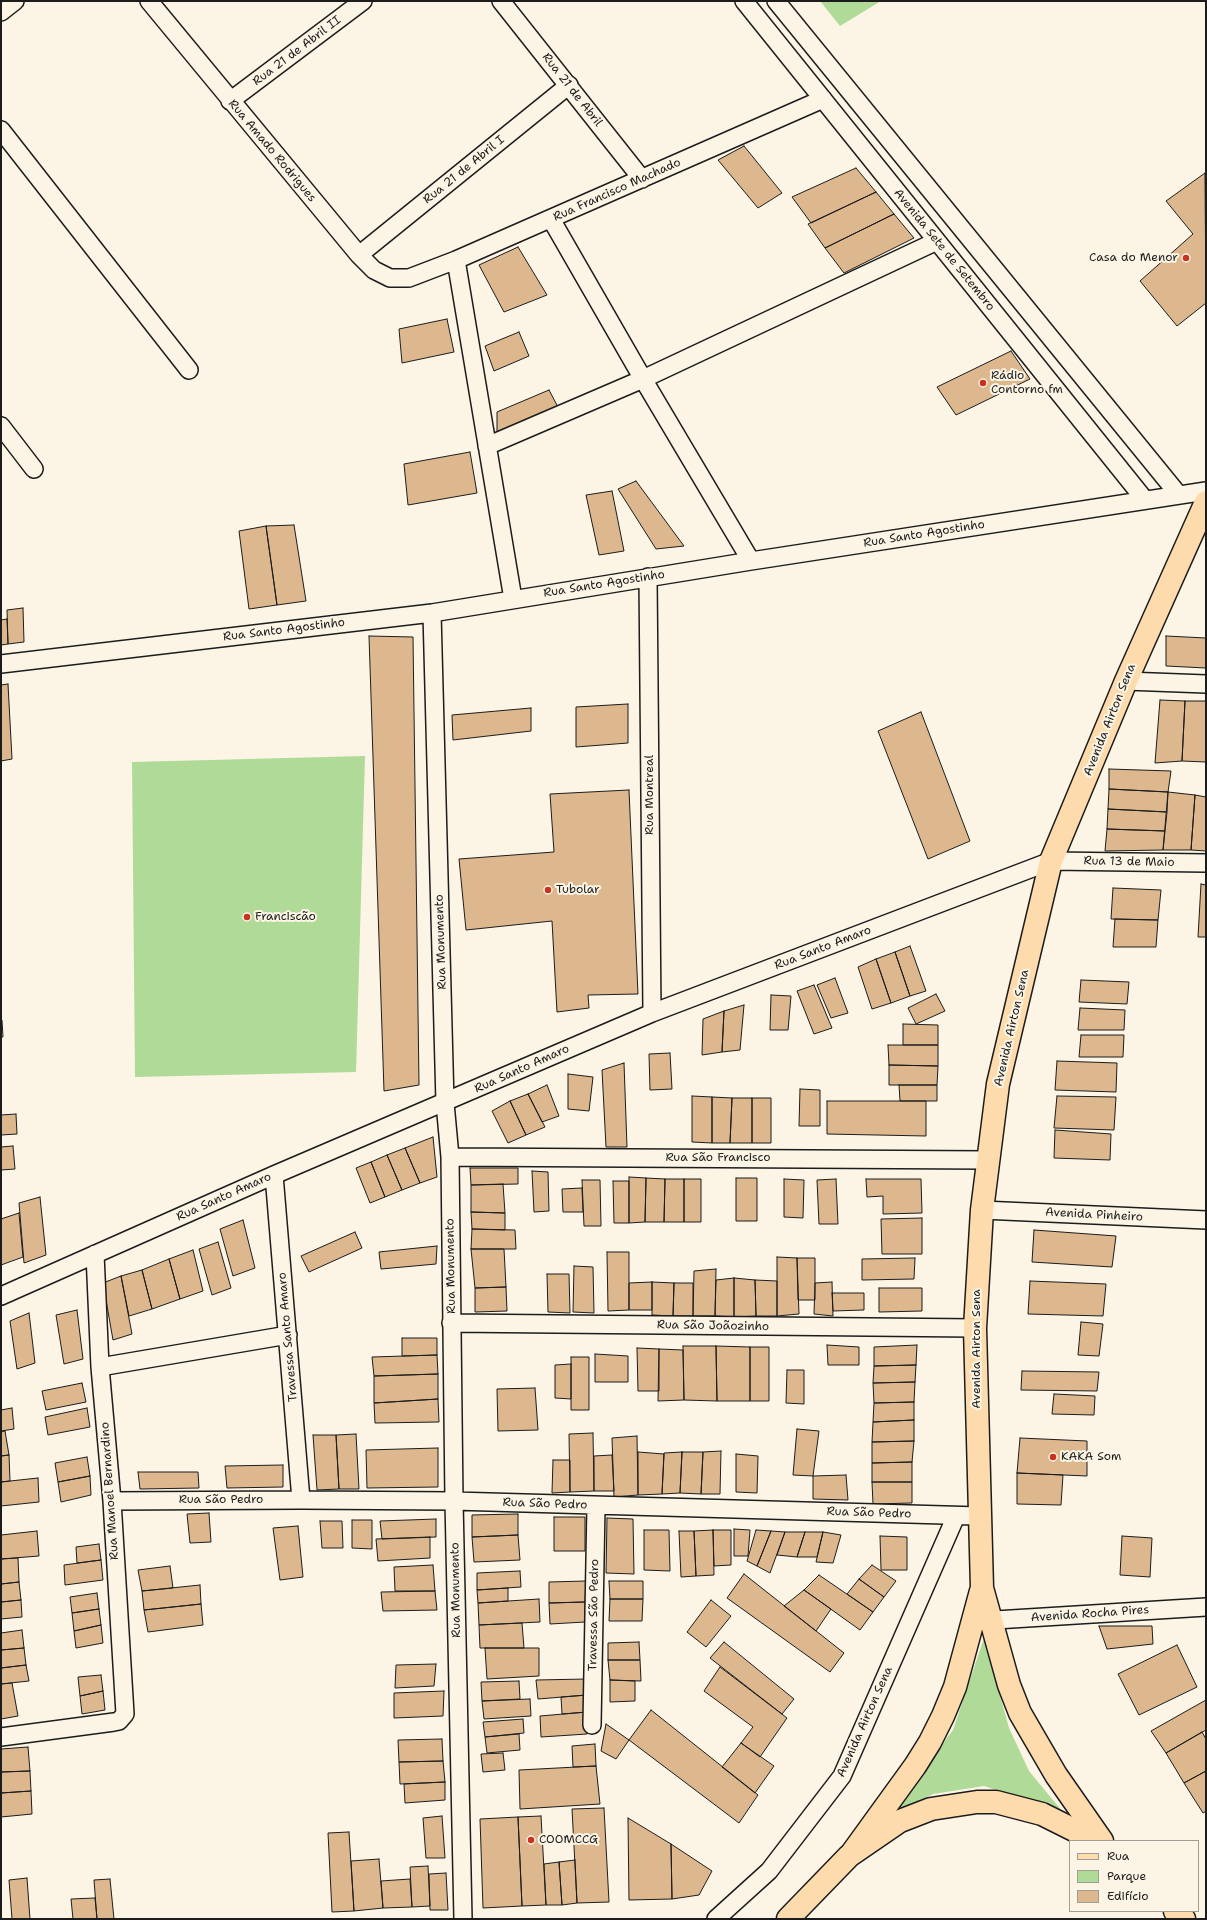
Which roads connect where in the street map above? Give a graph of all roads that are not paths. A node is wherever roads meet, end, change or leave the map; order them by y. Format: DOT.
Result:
graph roads {
  1 [pos="15,1"];
  2 [pos="149,1"];
  3 [pos="363,1"];
  4 [pos="501,1"];
  5 [pos="744,1"];
  6 [pos="776,1"];
  7 [pos="1,12"];
  8 [pos="569,85"];
  9 [pos="823,99"];
  10 [pos="230,101"];
  11 [pos="1,130"];
  12 [pos="642,179"];
  13 [pos="551,219"];
  14 [pos="937,241"];
  15 [pos="358,255"];
  16 [pos="456,260"];
  17 [pos="409,278"];
  18 [pos="189,370"];
  19 [pos="644,379"];
  20 [pos="1,426"];
  21 [pos="487,446"];
  22 [pos="34,469"];
  23 [pos="1206,491"];
  24 [pos="1178,494"];
  25 [pos="1145,500"];
  26 [pos="1206,502"];
  27 [pos="751,561"];
  28 [pos="648,577"];
  29 [pos="513,599"];
  30 [pos="432,613"];
  31 [pos="1,664"];
  32 [pos="1126,681"];
  33 [pos="1206,684"];
  34 [pos="1051,861"];
  35 [pos="1206,863"];
  36 [pos="652,1013"];
  37 [pos="445,1103"];
  38 [pos="450,1157"];
  39 [pos="987,1160"];
  40 [pos="274,1175"];
  41 [pos="982,1210"];
  42 [pos="1206,1220"];
  43 [pos="95,1254"];
  44 [pos="1,1296"];
  45 [pos="451,1324"];
  46 [pos="975,1328"];
  47 [pos="288,1335"];
  48 [pos="100,1367"];
  49 [pos="301,1500"];
  50 [pos="112,1501"];
  51 [pos="454,1501"];
  52 [pos="596,1506"];
  53 [pos="956,1516"];
  54 [pos="979,1516"];
  55 [pos="1206,1607"];
  56 [pos="982,1621"];
  57 [pos="592,1725"];
  58 [pos="1,1737"];
  59 [pos="1094,1840"];
  60 [pos="1101,1840"];
  61 [pos="849,1856"];
  62 [pos="1176,1912"];
  63 [pos="463,1919"];
  64 [pos="716,1919"];
  65 [pos="788,1919"];
  66 [pos="1184,1919"];
  1 -- 7 [label="street"];
  2 -- 10 [label="street, Rua Amado Rodrigues"];
  3 -- 10 [label="street, Rua 21 de Abril II"];
  4 -- 8 [label="street, Rua 21 de Abril"];
  5 -- 9 [label="street, Avenida Sete de Setembro"];
  6 -- 24 [label="street"];
  8 -- 12 [label="street, Rua 21 de Abril"];
  8 -- 15 [label="street, Rua 21 de Abril I"];
  9 -- 12 [label="street, Rua Francisco Machado"];
  9 -- 14 [label="street, Avenida Sete de Setembro"];
  10 -- 15 [label="street, Rua Amado Rodrigues"];
  11 -- 18 [label="street"];
  12 -- 13 [label="street, Rua Francisco Machado"];
  13 -- 16 [label="street, Rua Francisco Machado"];
  13 -- 19 [label="street"];
  14 -- 19 [label="street"];
  14 -- 25 [label="street, Avenida Sete de Setembro"];
  15 -- 17 [label="street, Rua Amado Rodrigues"];
  16 -- 17 [label="street, Rua Francisco Machado"];
  16 -- 21 [label="street"];
  19 -- 21 [label="street"];
  19 -- 27 [label="street"];
  20 -- 22 [label="street"];
  21 -- 29 [label="street"];
  23 -- 24 [label="street, Rua Santo Agostinho"];
  24 -- 25 [label="street, Rua Santo Agostinho"];
  25 -- 27 [label="street, Rua Santo Agostinho"];
  26 -- 32 [label="main road, Avenida Airton Sena"];
  27 -- 28 [label="street, Rua Santo Agostinho"];
  28 -- 29 [label="street, Rua Santo Agostinho"];
  28 -- 36 [label="street, Rua Montreal"];
  29 -- 30 [label="street, Rua Santo Agostinho"];
  30 -- 31 [label="street, Rua Santo Agostinho"];
  30 -- 37 [label="street, Rua Monumento"];
  32 -- 33 [label="street"];
  32 -- 34 [label="main road, Avenida Airton Sena"];
  34 -- 35 [label="street, Rua 13 de Maio"];
  34 -- 36 [label="street, Rua Santo Amaro"];
  34 -- 39 [label="main road, Avenida Airton Sena"];
  36 -- 37 [label="street, Rua Santo Amaro"];
  37 -- 38 [label="street, Rua Monumento"];
  37 -- 40 [label="street, Rua Santo Amaro"];
  38 -- 39 [label="street, Rua São Francisco"];
  38 -- 45 [label="street, Rua Monumento"];
  39 -- 41 [label="main road, Avenida Airton Sena"];
  40 -- 43 [label="street, Rua Santo Amaro"];
  40 -- 47 [label="street, Travessa Santo Amaro"];
  41 -- 42 [label="street, Avenida Pinheiro"];
  41 -- 46 [label="main road, Avenida Airton Sena"];
  43 -- 44 [label="street, Rua Santo Amaro"];
  43 -- 48 [label="street, Rua Manoel Bernardino"];
  45 -- 46 [label="street, Rua São Joãozinho"];
  45 -- 51 [label="street, Rua Monumento"];
  46 -- 54 [label="main road, Avenida Airton Sena"];
  47 -- 48 [label="street"];
  47 -- 49 [label="street, Travessa Santo Amaro"];
  48 -- 50 [label="street, Rua Manoel Bernardino"];
  49 -- 50 [label="street, Rua São Pedro"];
  49 -- 51 [label="street, Rua São Pedro"];
  50 -- 58 [label="street, Rua Manoel Bernardino"];
  51 -- 52 [label="street, Rua São Pedro"];
  51 -- 63 [label="street, Rua Monumento"];
  52 -- 53 [label="street, Rua São Pedro"];
  52 -- 57 [label="street, Travessa São Pedro"];
  53 -- 54 [label="street, Rua São Pedro"];
  53 -- 64 [label="street, Avenida Airton Sena"];
  54 -- 56 [label="main road, Avenida Airton Sena"];
  55 -- 56 [label="street, Avenida Rocha Pires"];
  56 -- 60 [label="main road, Avenida Airton Sena"];
  56 -- 61 [label="main road, Avenida Airton Sena"];
  59 -- 61 [label="main road"];
  61 -- 65 [label="main road"];
  62 -- 66 [label="main road"];
}
